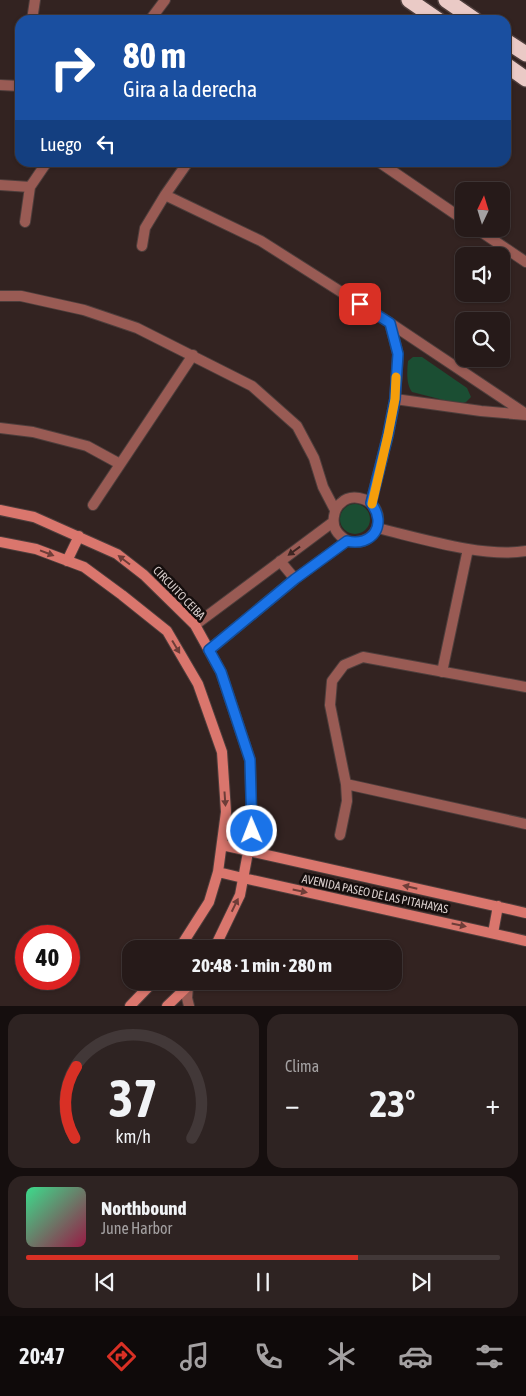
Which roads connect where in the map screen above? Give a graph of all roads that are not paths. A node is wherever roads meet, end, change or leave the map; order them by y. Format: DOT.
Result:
graph roads {
  1 [pos="35,0"];
  2 [pos="165,0"];
  3 [pos="409,0"];
  4 [pos="446,0"];
  5 [pos="33,15"];
  6 [pos="154,15"];
  7 [pos="431,15"];
  8 [pos="468,15"];
  9 [pos="511,44"];
  10 [pos="526,54"];
  11 [pos="511,69"];
  12 [pos="526,79"];
  13 [pos="0,85"];
  14 [pos="15,86"];
  15 [pos="44,167"];
  16 [pos="185,167"];
  17 [pos="387,167"];
  18 [pos="0,185"];
  19 [pos="30,187"];
  20 [pos="165,195"];
  21 [pos="455,214"];
  22 [pos="25,222"];
  23 [pos="490,238"];
  24 [pos="142,246"];
  25 [pos="526,262"];
  26 [pos="0,296"];
  27 [pos="390,323"];
  28 [pos="193,355"];
  29 [pos="395,399"];
  30 [pos="526,414"];
  31 [pos="0,428"];
  32 [pos="120,464"];
  33 [pos="371,503"];
  34 [pos="93,505"];
  35 [pos="0,510"];
  36 [pos="335,510"];
  37 [pos="333,522"];
  38 [pos="377,528"];
  39 [pos="79,536"];
  40 [pos="347,541"];
  41 [pos="0,542"];
  42 [pos="468,549"];
  43 [pos="526,551"];
  44 [pos="67,561"];
  45 [pos="280,561"];
  46 [pos="295,579"];
  47 [pos="195,625"];
  48 [pos="209,650"];
  49 [pos="442,672"];
  50 [pos="526,687"];
  51 [pos="346,784"];
  52 [pos="526,824"];
  53 [pos="340,835"];
  54 [pos="222,845"];
  55 [pos="248,850"];
  56 [pos="218,872"];
  57 [pos="243,878"];
  58 [pos="498,906"];
  59 [pos="526,913"];
  60 [pos="493,933"];
  61 [pos="185,940"];
  62 [pos="218,940"];
  63 [pos="526,941"];
  64 [pos="145,990"];
  65 [pos="184,990"];
  66 [pos="189,990"];
  67 [pos="130,1006"];
  68 [pos="167,1006"];
  69 [pos="189,1006"];
  1 -- 5 [label="street"];
  2 -- 6 [label="street"];
  3 -- 7 [label="highway"];
  4 -- 8 [label="highway"];
  9 -- 10 [label="highway"];
  11 -- 12 [label="highway"];
  13 -- 14 [label="street"];
  15 -- 19 [label="street"];
  16 -- 20 [label="street"];
  17 -- 21 [label="street"];
  18 -- 19 [label="street"];
  19 -- 22 [label="street"];
  20 -- 24 [label="street"];
  20 -- 27 [label="street"];
  23 -- 25 [label="street"];
  26 -- 28 [label="street"];
  27 -- 29 [label="street"];
  27 -- 30 [label="street"];
  28 -- 32 [label="street"];
  28 -- 36 [label="street"];
  29 -- 30 [label="street"];
  29 -- 33 [label="street"];
  31 -- 32 [label="street"];
  32 -- 34 [label="street"];
  33 -- 36 [label="street"];
  33 -- 38 [label="street"];
  35 -- 39 [label="street, CIRCUITO CEIBA"];
  36 -- 37 [label="street"];
  37 -- 40 [label="street"];
  37 -- 45 [label="street, one-way"];
  38 -- 40 [label="street"];
  38 -- 42 [label="street"];
  39 -- 44 [label="street"];
  47 -- 39 [label="street, CIRCUITO CEIBA, one-way"];
  40 -- 46 [label="street"];
  41 -- 44 [label="street, one-way"];
  42 -- 43 [label="street"];
  42 -- 49 [label="street"];
  44 -- 54 [label="street, one-way"];
  45 -- 46 [label="street"];
  45 -- 47 [label="street"];
  46 -- 48 [label="street"];
  47 -- 48 [label="street, CIRCUITO CEIBA"];
  48 -- 55 [label="street, CIRCUITO CEIBA"];
  49 -- 50 [label="street"];
  49 -- 51 [label="street"];
  51 -- 52 [label="street"];
  51 -- 53 [label="street"];
  54 -- 55 [label="street, AVENIDA PASEO DE LAS PITAHAYAS"];
  54 -- 56 [label="street"];
  55 -- 57 [label="street, CIRCUITO CEIBA"];
  58 -- 55 [label="street, AVENIDA PASEO DE LAS PITAHAYAS, one-way"];
  56 -- 57 [label="street, AVENIDA PASEO DE LAS PITAHAYAS"];
  56 -- 61 [label="street"];
  57 -- 60 [label="street, AVENIDA PASEO DE LAS PITAHAYAS, one-way"];
  62 -- 57 [label="street, CIRCUITO CEIBA, one-way"];
  58 -- 59 [label="street, AVENIDA PASEO DE LAS PITAHAYAS"];
  58 -- 60 [label="street"];
  60 -- 63 [label="street, AVENIDA PASEO DE LAS PITAHAYAS"];
  64 -- 67 [label="street"];
  65 -- 68 [label="street"];
  66 -- 69 [label="street"];
}
